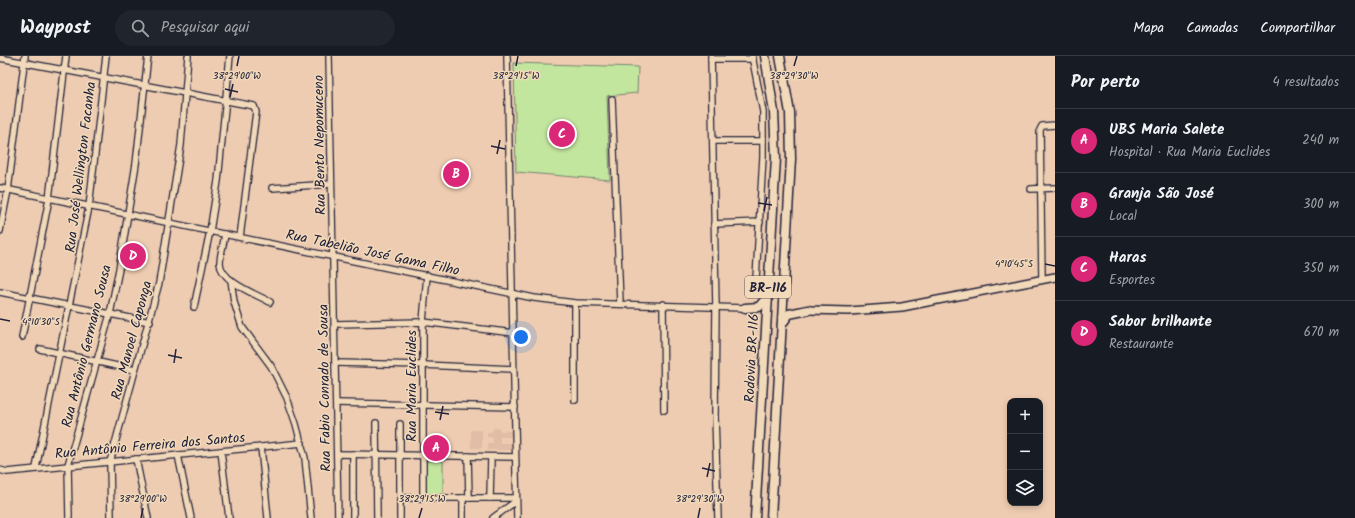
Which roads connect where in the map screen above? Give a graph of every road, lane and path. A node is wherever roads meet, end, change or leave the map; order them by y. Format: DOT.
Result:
graph roads {
  1 [pos="66,56"];
  2 [pos="106,56"];
  3 [pos="148,56"];
  4 [pos="188,56"];
  5 [pos="230,56"];
  6 [pos="329,56"];
  7 [pos="507,56"];
  8 [pos="765,56"];
  9 [pos="780,56"];
  10 [pos="711,57"];
  11 [pos="753,57"];
  12 [pos="0,58"];
  13 [pos="25,59"];
  14 [pos="64,70"];
  15 [pos="103,77"];
  16 [pos="146,85"];
  17 [pos="185,92"];
  18 [pos="612,99"];
  19 [pos="226,100"];
  20 [pos="1055,125"];
  21 [pos="713,141"];
  22 [pos="763,141"];
  23 [pos="331,184"];
  24 [pos="0,188"];
  25 [pos="272,188"];
  26 [pos="1041,188"];
  27 [pos="1055,188"];
  28 [pos="1031,189"];
  29 [pos="8,190"];
  30 [pos="49,199"];
  31 [pos="89,207"];
  32 [pos="129,215"];
  33 [pos="760,222"];
  34 [pos="170,223"];
  35 [pos="714,224"];
  36 [pos="0,231"];
  37 [pos="210,232"];
  38 [pos="225,234"];
  39 [pos="240,237"];
  40 [pos="334,258"];
  41 [pos="427,275"];
  42 [pos="1055,277"];
  43 [pos="756,279"];
  44 [pos="231,280"];
  45 [pos="1042,280"];
  46 [pos="0,292"];
  47 [pos="513,294"];
  48 [pos="768,296"];
  49 [pos="783,296"];
  50 [pos="30,298"];
  51 [pos="270,302"];
  52 [pos="575,303"];
  53 [pos="620,304"];
  54 [pos="663,304"];
  55 [pos="70,306"];
  56 [pos="194,307"];
  57 [pos="716,307"];
  58 [pos="745,308"];
  59 [pos="808,310"];
  60 [pos="110,314"];
  61 [pos="150,322"];
  62 [pos="423,322"];
  63 [pos="766,323"];
  64 [pos="335,324"];
  65 [pos="781,327"];
  66 [pos="514,334"];
  67 [pos="22,337"];
  68 [pos="40,349"];
  69 [pos="59,354"];
  70 [pos="95,361"];
  71 [pos="336,363"];
  72 [pos="423,365"];
  73 [pos="513,369"];
  74 [pos="135,370"];
  75 [pos="575,400"];
  76 [pos="337,403"];
  77 [pos="423,406"];
  78 [pos="515,407"];
  79 [pos="664,410"];
  80 [pos="376,423"];
  81 [pos="400,424"];
  82 [pos="302,443"];
  83 [pos="261,447"];
  84 [pos="221,451"];
  85 [pos="337,454"];
  86 [pos="352,454"];
  87 [pos="178,455"];
  88 [pos="376,455"];
  89 [pos="400,455"];
  90 [pos="423,455"];
  91 [pos="468,456"];
  92 [pos="491,457"];
  93 [pos="515,457"];
  94 [pos="136,459"];
  95 [pos="110,462"];
  96 [pos="68,465"];
  97 [pos="36,468"];
  98 [pos="0,470"];
  99 [pos="400,498"];
  100 [pos="423,498"];
  101 [pos="466,498"];
  102 [pos="490,498"];
  103 [pos="516,499"];
  104 [pos="69,518"];
  105 [pos="111,518"];
  106 [pos="148,518"];
  107 [pos="191,518"];
  108 [pos="229,518"];
  109 [pos="268,518"];
  110 [pos="310,518"];
  111 [pos="338,518"];
  112 [pos="353,518"];
  113 [pos="377,518"];
  114 [pos="400,518"];
  115 [pos="404,518"];
  116 [pos="463,518"];
  117 [pos="493,518"];
  118 [pos="517,518"];
  119 [pos="718,518"];
  120 [pos="755,518"];
  121 [pos="771,518"];
  1 -- 14 [label="street"];
  2 -- 15 [label="street, Rua José Wellington Facanha"];
  3 -- 16 [label="street, Rua Antônio Germano Sousa"];
  4 -- 17 [label="street, Rua Manoel Caponga"];
  5 -- 19 [label="street"];
  6 -- 23 [label="street, Rua Bento Nepomuceno"];
  7 -- 47 [label="street"];
  8 -- 48 [label="highway, Rodovia BR-116 / BR-116"];
  9 -- 49 [label="highway, Rodovia BR-116 / BR-116"];
  10 -- 11 [label="street"];
  10 -- 21 [label="street"];
  11 -- 22 [label="street"];
  12 -- 13 [label="street"];
  13 -- 14 [label="street"];
  13 -- 29 [label="street"];
  14 -- 15 [label="street"];
  14 -- 30 [label="street"];
  15 -- 16 [label="street"];
  15 -- 31 [label="street, Rua José Wellington Facanha"];
  16 -- 17 [label="street"];
  16 -- 32 [label="street, Rua Antônio Germano Sousa"];
  17 -- 19 [label="street"];
  17 -- 34 [label="street, Rua Manoel Caponga"];
  18 -- 53 [label="street"];
  19 -- 37 [label="street"];
  19 -- 39 [label="street"];
  20 -- 26 [label="street"];
  21 -- 22 [label="street"];
  21 -- 35 [label="street"];
  22 -- 33 [label="street"];
  23 -- 25 [label="street"];
  23 -- 40 [label="street, Rua Bento Nepomuceno"];
  24 -- 29 [label="street, Rua Tabelião José Gama Filho"];
  26 -- 27 [label="street"];
  26 -- 28 [label="street"];
  26 -- 45 [label="street"];
  29 -- 30 [label="street, Rua Tabelião José Gama Filho"];
  29 -- 36 [label="street"];
  30 -- 31 [label="street, Rua Tabelião José Gama Filho"];
  30 -- 50 [label="street"];
  31 -- 32 [label="street, Rua Tabelião José Gama Filho"];
  31 -- 55 [label="street, Rua José Wellington Facanha"];
  32 -- 34 [label="street, Rua Tabelião José Gama Filho"];
  32 -- 60 [label="street, Rua Antônio Germano Sousa"];
  33 -- 35 [label="street"];
  33 -- 43 [label="street"];
  34 -- 37 [label="street, Rua Tabelião José Gama Filho"];
  34 -- 61 [label="street, Rua Manoel Caponga"];
  35 -- 57 [label="street"];
  37 -- 38 [label="street, Rua Tabelião José Gama Filho"];
  37 -- 56 [label="street"];
  38 -- 39 [label="street, Rua Tabelião José Gama Filho"];
  38 -- 44 [label="street"];
  39 -- 40 [label="street, Rua Tabelião José Gama Filho"];
  40 -- 41 [label="street, Rua Tabelião José Gama Filho"];
  40 -- 64 [label="street, Rua Fabio Conrado de Sousa"];
  41 -- 47 [label="street, Rua Tabelião José Gama Filho"];
  41 -- 62 [label="street, Rua Maria Euclides"];
  42 -- 45 [label="main road"];
  44 -- 51 [label="street"];
  44 -- 82 [label="street"];
  45 -- 59 [label="main road"];
  46 -- 50 [label="street"];
  47 -- 52 [label="street, Rua Tabelião José Gama Filho"];
  47 -- 66 [label="street"];
  48 -- 58 [label="highway"];
  48 -- 63 [label="highway, Rodovia BR-116 / BR-116"];
  49 -- 59 [label="highway"];
  49 -- 65 [label="highway, Rodovia BR-116 / BR-116"];
  50 -- 55 [label="street"];
  50 -- 67 [label="street"];
  52 -- 53 [label="street, Rua Tabelião José Gama Filho"];
  52 -- 75 [label="street"];
  53 -- 54 [label="street, Rua Tabelião José Gama Filho"];
  54 -- 57 [label="street, Rua Tabelião José Gama Filho"];
  54 -- 79 [label="street"];
  55 -- 60 [label="street"];
  55 -- 69 [label="street, Rua José Wellington Facanha"];
  57 -- 58 [label="street, Rua Tabelião José Gama Filho"];
  57 -- 119 [label="street"];
  58 -- 63 [label="highway"];
  59 -- 65 [label="highway"];
  60 -- 61 [label="street"];
  60 -- 70 [label="street, Rua Antônio Germano Sousa"];
  61 -- 74 [label="street, Rua Manoel Caponga"];
  62 -- 64 [label="street"];
  62 -- 66 [label="street"];
  62 -- 72 [label="street, Rua Maria Euclides"];
  63 -- 120 [label="highway, Rodovia BR-116 / BR-116"];
  64 -- 71 [label="street, Rua Fabio Conrado de Sousa"];
  65 -- 121 [label="highway, Rodovia BR-116 / BR-116"];
  66 -- 73 [label="street"];
  68 -- 69 [label="street"];
  69 -- 70 [label="street"];
  69 -- 97 [label="street, Rua José Wellington Facanha"];
  70 -- 74 [label="street"];
  70 -- 96 [label="street, Rua Antônio Germano Sousa"];
  71 -- 72 [label="street"];
  71 -- 76 [label="street, Rua Fabio Conrado de Sousa"];
  72 -- 73 [label="street"];
  72 -- 77 [label="street, Rua Maria Euclides"];
  73 -- 78 [label="street"];
  74 -- 95 [label="street, Rua Manoel Caponga"];
  76 -- 77 [label="street"];
  76 -- 85 [label="street, Rua Fabio Conrado de Sousa"];
  77 -- 78 [label="street"];
  77 -- 90 [label="street, Rua Maria Euclides"];
  78 -- 93 [label="street"];
  80 -- 88 [label="street"];
  81 -- 89 [label="street"];
  82 -- 83 [label="street, Rua Antônio Ferreira dos Santos"];
  82 -- 110 [label="street"];
  83 -- 84 [label="street, Rua Antônio Ferreira dos Santos"];
  83 -- 109 [label="street"];
  84 -- 87 [label="street, Rua Antônio Ferreira dos Santos"];
  84 -- 108 [label="street"];
  85 -- 86 [label="street"];
  85 -- 111 [label="street, Rua Fabio Conrado de Sousa"];
  86 -- 88 [label="street"];
  86 -- 112 [label="street"];
  87 -- 94 [label="street, Rua Antônio Ferreira dos Santos"];
  87 -- 107 [label="street"];
  88 -- 89 [label="street"];
  88 -- 113 [label="street"];
  89 -- 90 [label="street"];
  89 -- 99 [label="street"];
  90 -- 91 [label="street"];
  90 -- 100 [label="street, Rua Maria Euclides"];
  91 -- 92 [label="street"];
  91 -- 101 [label="street"];
  92 -- 93 [label="street"];
  92 -- 102 [label="street"];
  93 -- 103 [label="street"];
  94 -- 95 [label="street, Rua Antônio Ferreira dos Santos"];
  94 -- 106 [label="street"];
  95 -- 96 [label="street, Rua Antônio Ferreira dos Santos"];
  95 -- 105 [label="street, Rua Manoel Caponga"];
  96 -- 97 [label="street, Rua Antônio Ferreira dos Santos"];
  96 -- 104 [label="street, Rua Antônio Germano Sousa"];
  97 -- 98 [label="street, Rua Antônio Ferreira dos Santos"];
  99 -- 100 [label="street"];
  99 -- 114 [label="street"];
  100 -- 101 [label="street"];
  101 -- 102 [label="street"];
  101 -- 116 [label="street"];
  102 -- 103 [label="street"];
  103 -- 117 [label="street"];
  103 -- 118 [label="street"];
  114 -- 115 [label="street"];
}
